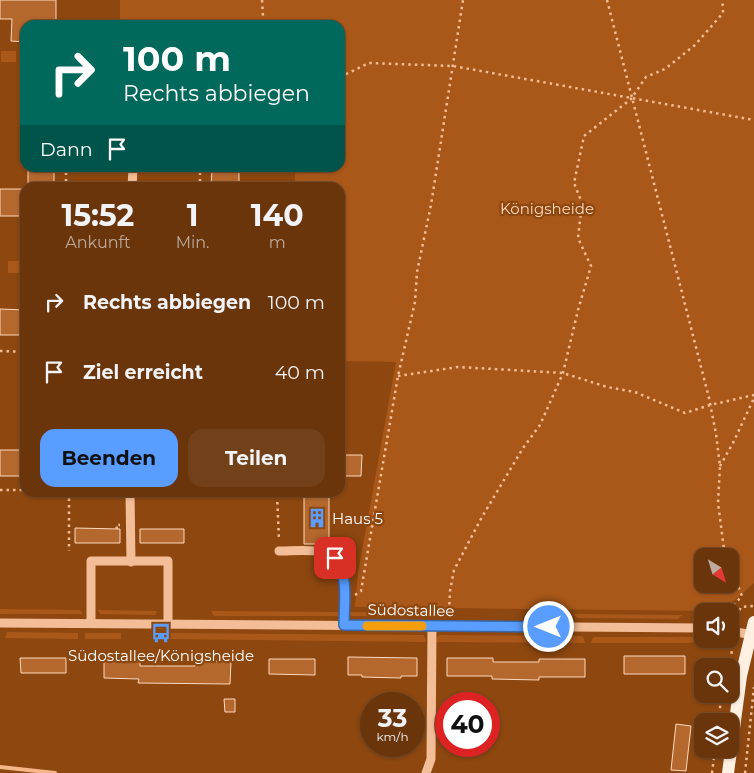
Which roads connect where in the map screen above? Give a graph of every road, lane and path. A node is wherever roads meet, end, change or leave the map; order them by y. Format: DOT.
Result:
graph roads {
  1 [pos="262,0"];
  2 [pos="463,0"];
  3 [pos="607,0"];
  4 [pos="721,0"];
  5 [pos="263,20"];
  6 [pos="453,66"];
  7 [pos="345,74"];
  8 [pos="631,99"];
  9 [pos="754,120"];
  10 [pos="0,351"];
  11 [pos="20,352"];
  12 [pos="563,373"];
  13 [pos="398,376"];
  14 [pos="754,397"];
  15 [pos="710,405"];
  16 [pos="720,466"];
  17 [pos="0,490"];
  18 [pos="20,490"];
  19 [pos="68,497"];
  20 [pos="130,497"];
  21 [pos="277,497"];
  22 [pos="724,548"];
  23 [pos="279,551"];
  24 [pos="69,552"];
  25 [pos="131,562"];
  26 [pos="739,588"];
  27 [pos="344,595"];
  28 [pos="736,603"];
  29 [pos="449,611"];
  30 [pos="754,622"];
  31 [pos="0,623"];
  32 [pos="91,624"];
  33 [pos="168,624"];
  34 [pos="344,625"];
  35 [pos="432,626"];
  36 [pos="694,628"];
  37 [pos="739,632"];
  38 [pos="752,634"];
  39 [pos="754,687"];
  40 [pos="714,758"];
  41 [pos="426,773"];
  42 [pos="712,773"];
  43 [pos="728,773"];
  44 [pos="745,773"];
  1 -- 5 [label="path"];
  2 -- 6 [label="path"];
  3 -- 8 [label="path"];
  4 -- 8 [label="path"];
  6 -- 7 [label="path"];
  6 -- 8 [label="path"];
  6 -- 13 [label="path"];
  8 -- 9 [label="path"];
  8 -- 12 [label="path"];
  8 -- 15 [label="path"];
  10 -- 11 [label="path"];
  12 -- 13 [label="path"];
  12 -- 15 [label="path"];
  12 -- 29 [label="path"];
  13 -- 27 [label="path"];
  14 -- 15 [label="path"];
  14 -- 16 [label="path"];
  15 -- 16 [label="path"];
  16 -- 22 [label="path"];
  17 -- 18 [label="path"];
  19 -- 24 [label="path"];
  20 -- 25 [label="street"];
  21 -- 23 [label="path"];
  23 -- 27 [label="street"];
  25 -- 32 [label="street"];
  25 -- 33 [label="street"];
  26 -- 28 [label="path"];
  27 -- 34 [label="street"];
  30 -- 38 [label="main road"];
  31 -- 32 [label="street, Südostallee"];
  32 -- 33 [label="street, Südostallee"];
  33 -- 34 [label="street, Südostallee"];
  34 -- 35 [label="street, Südostallee"];
  35 -- 36 [label="street, Südostallee"];
  35 -- 41 [label="street"];
  37 -- 38 [label="street"];
  38 -- 43 [label="main road"];
  39 -- 44 [label="path"];
  40 -- 42 [label="path"];
}
